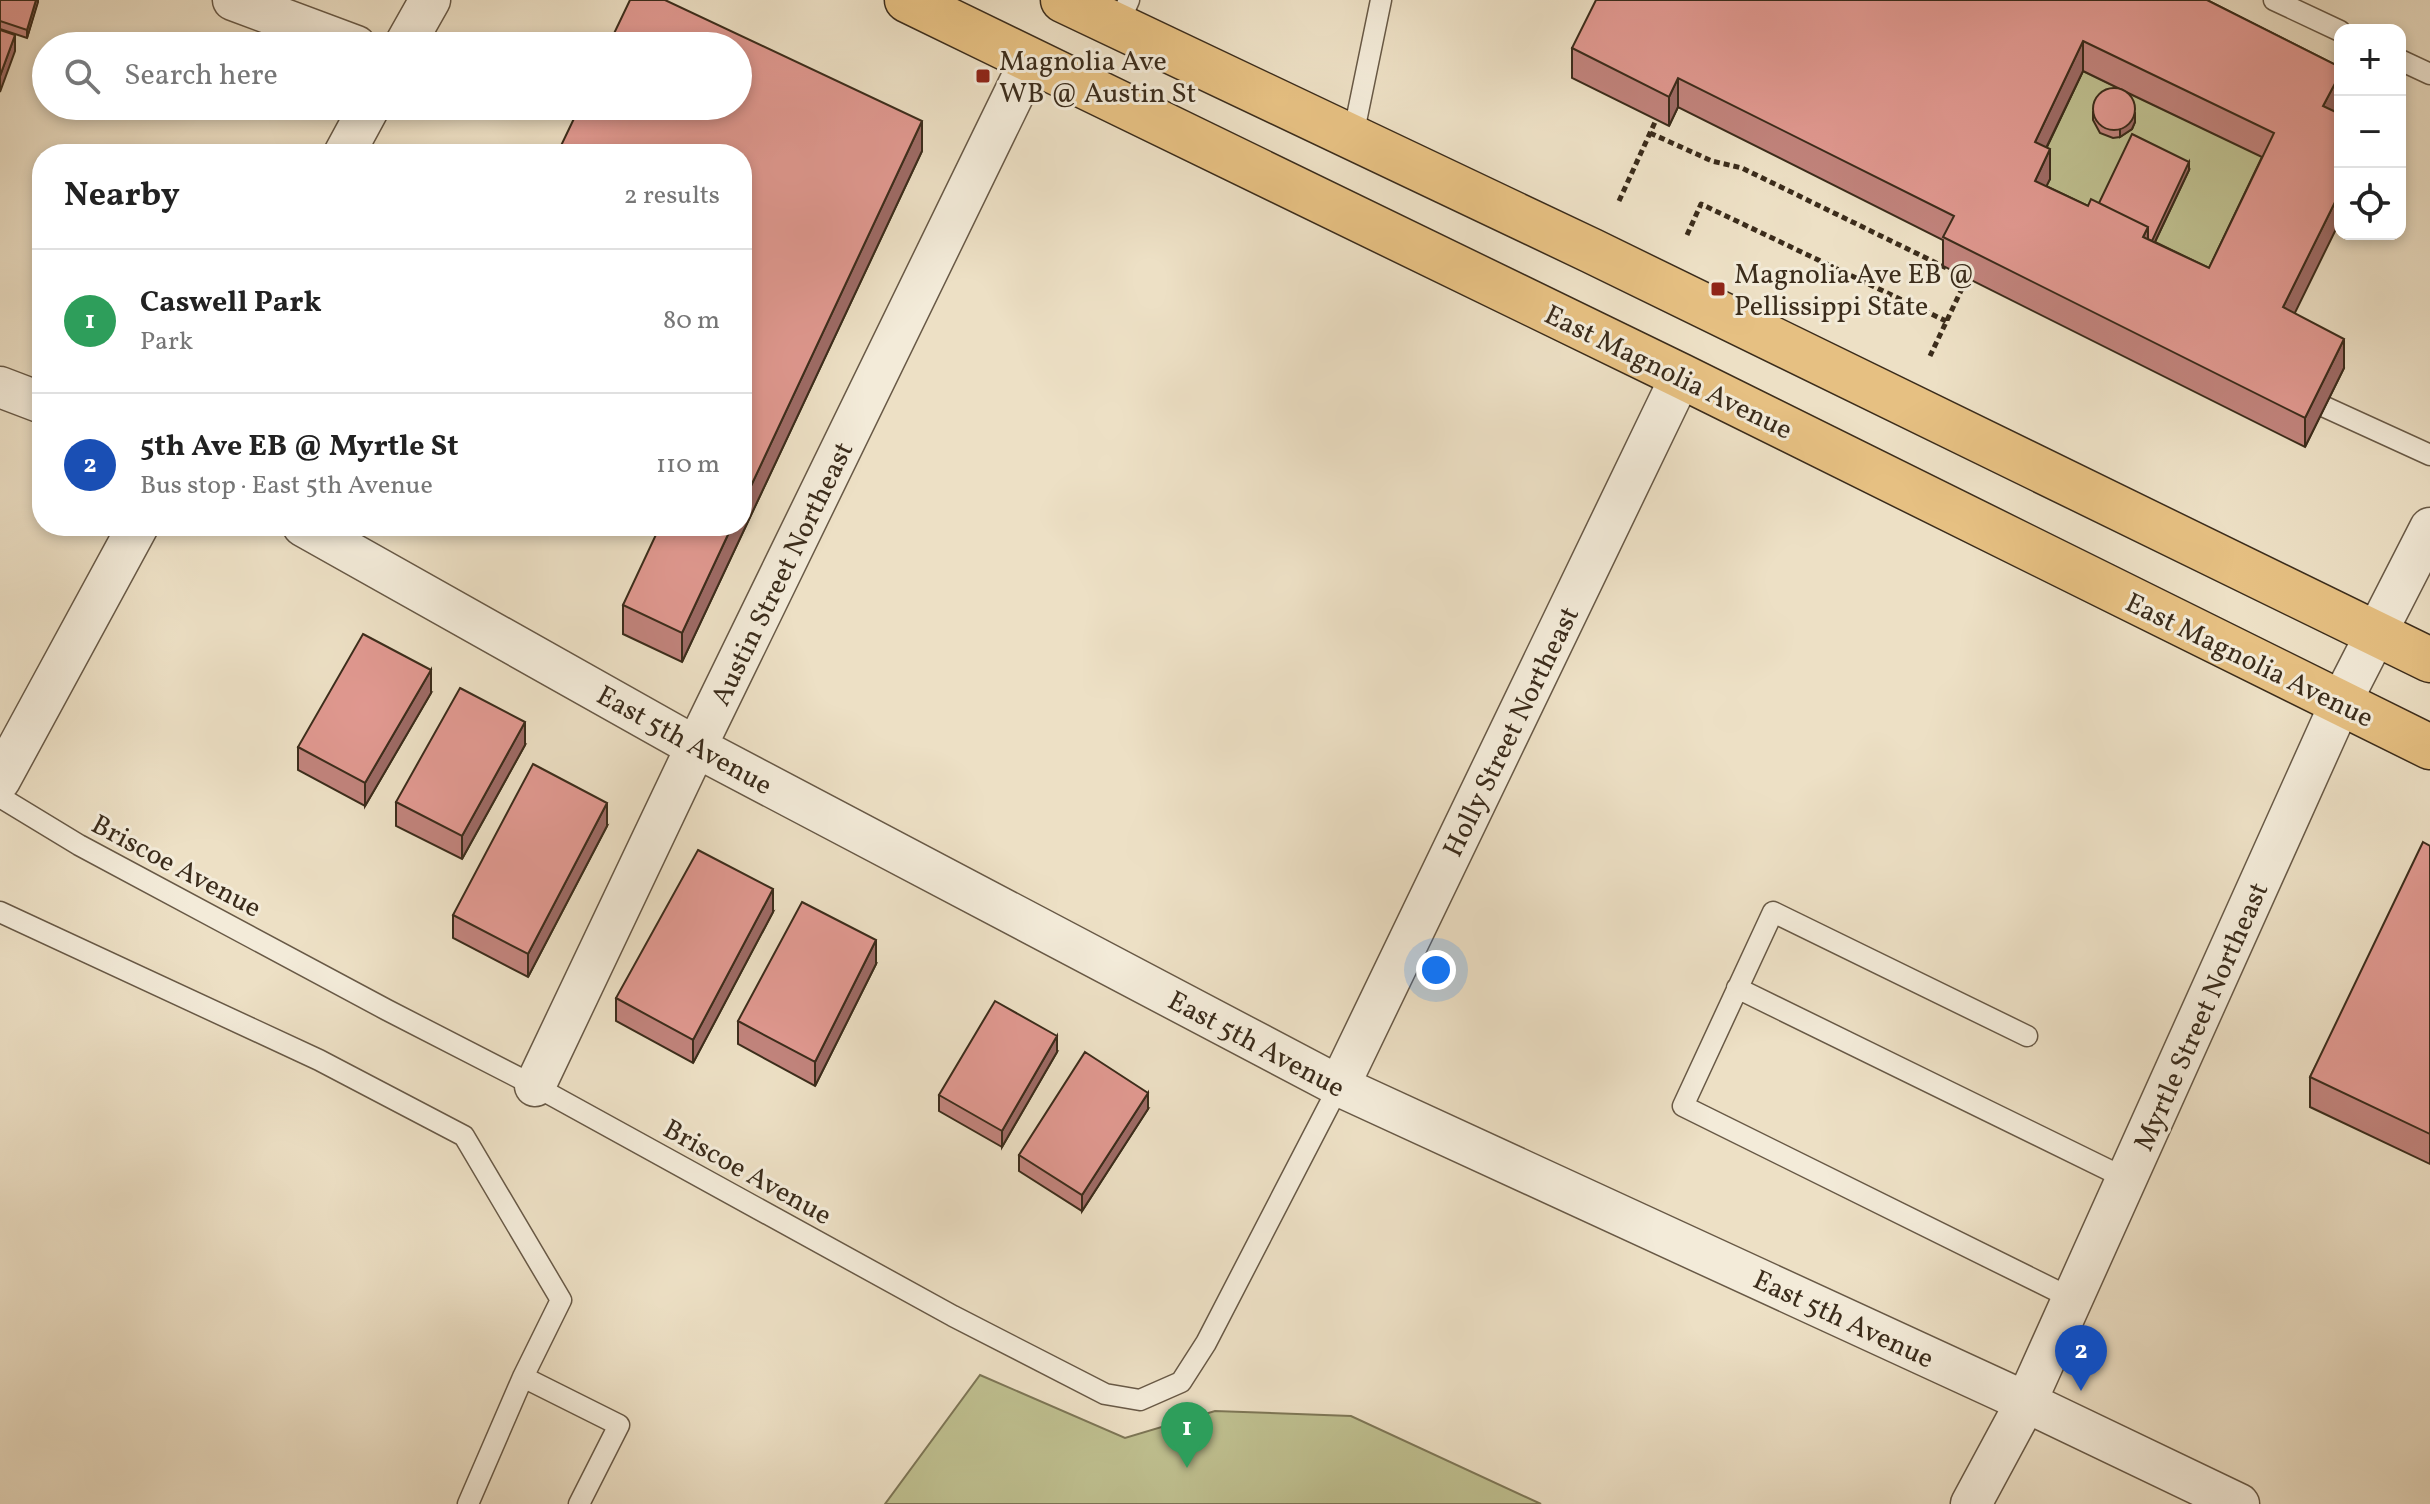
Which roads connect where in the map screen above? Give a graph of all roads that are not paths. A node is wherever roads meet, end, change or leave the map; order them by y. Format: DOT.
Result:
graph roads {
  1 [pos="233,0"];
  2 [pos="430,0"];
  3 [pos="907,0"];
  4 [pos="1063,0"];
  5 [pos="1381,0"];
  6 [pos="2274,0"];
  7 [pos="1124,13"];
  8 [pos="2334,28"];
  9 [pos="319,32"];
  10 [pos="412,32"];
  11 [pos="1030,61"];
  12 [pos="2406,63"];
  13 [pos="2430,74"];
  14 [pos="362,120"];
  15 [pos="1353,136"];
  16 [pos="349,144"];
  17 [pos="1681,376"];
  18 [pos="0,387"];
  19 [pos="32,399"];
  20 [pos="2325,407"];
  21 [pos="2430,455"];
  22 [pos="2430,528"];
  23 [pos="133,536"];
  24 [pos="321,536"];
  25 [pos="2376,634"];
  26 [pos="2430,660"];
  27 [pos="2340,704"];
  28 [pos="696,747"];
  29 [pos="2430,747"];
  30 [pos="0,780"];
  31 [pos="0,797"];
  32 [pos="0,912"];
  33 [pos="1737,988"];
  34 [pos="2027,1036"];
  35 [pos="535,1086"];
  36 [pos="1339,1086"];
  37 [pos="2127,1179"];
  38 [pos="2073,1299"];
  39 [pos="523,1377"];
  40 [pos="2026,1402"];
  41 [pos="2220,1500"];
  42 [pos="468,1504"];
  43 [pos="579,1504"];
  44 [pos="1971,1504"];
  1 -- 9 [label="street"];
  2 -- 10 [label="street"];
  3 -- 11 [label="main road, East Magnolia Avenue"];
  4 -- 7 [label="main road"];
  5 -- 15 [label="lane"];
  6 -- 8 [label="lane"];
  7 -- 15 [label="main road"];
  11 -- 17 [label="main road, East Magnolia Avenue"];
  11 -- 28 [label="street, Austin Street Northeast"];
  12 -- 13 [label="lane"];
  14 -- 16 [label="street"];
  15 -- 25 [label="main road"];
  17 -- 27 [label="main road, East Magnolia Avenue"];
  17 -- 36 [label="street, Holly Street Northeast"];
  18 -- 19 [label="street"];
  20 -- 21 [label="lane"];
  22 -- 25 [label="street, Myrtle Street Northeast"];
  23 -- 30 [label="street"];
  24 -- 28 [label="street, East 5th Avenue"];
  25 -- 26 [label="main road"];
  25 -- 27 [label="street, Myrtle Street Northeast"];
  27 -- 29 [label="main road, East Magnolia Avenue"];
  27 -- 37 [label="street, Myrtle Street Northeast"];
  28 -- 35 [label="street, Austin Street Northeast"];
  28 -- 36 [label="street, East 5th Avenue"];
  31 -- 35 [label="lane, Briscoe Avenue"];
  32 -- 39 [label="lane"];
  33 -- 34 [label="lane"];
  33 -- 37 [label="lane"];
  33 -- 38 [label="lane"];
  35 -- 36 [label="lane, Briscoe Avenue"];
  36 -- 40 [label="street, East 5th Avenue"];
  37 -- 38 [label="street, Myrtle Street Northeast"];
  38 -- 40 [label="street, Myrtle Street Northeast"];
  39 -- 42 [label="lane"];
  39 -- 43 [label="lane"];
  40 -- 41 [label="street, East 5th Avenue"];
  40 -- 44 [label="street, Myrtle Street Northeast"];
}
